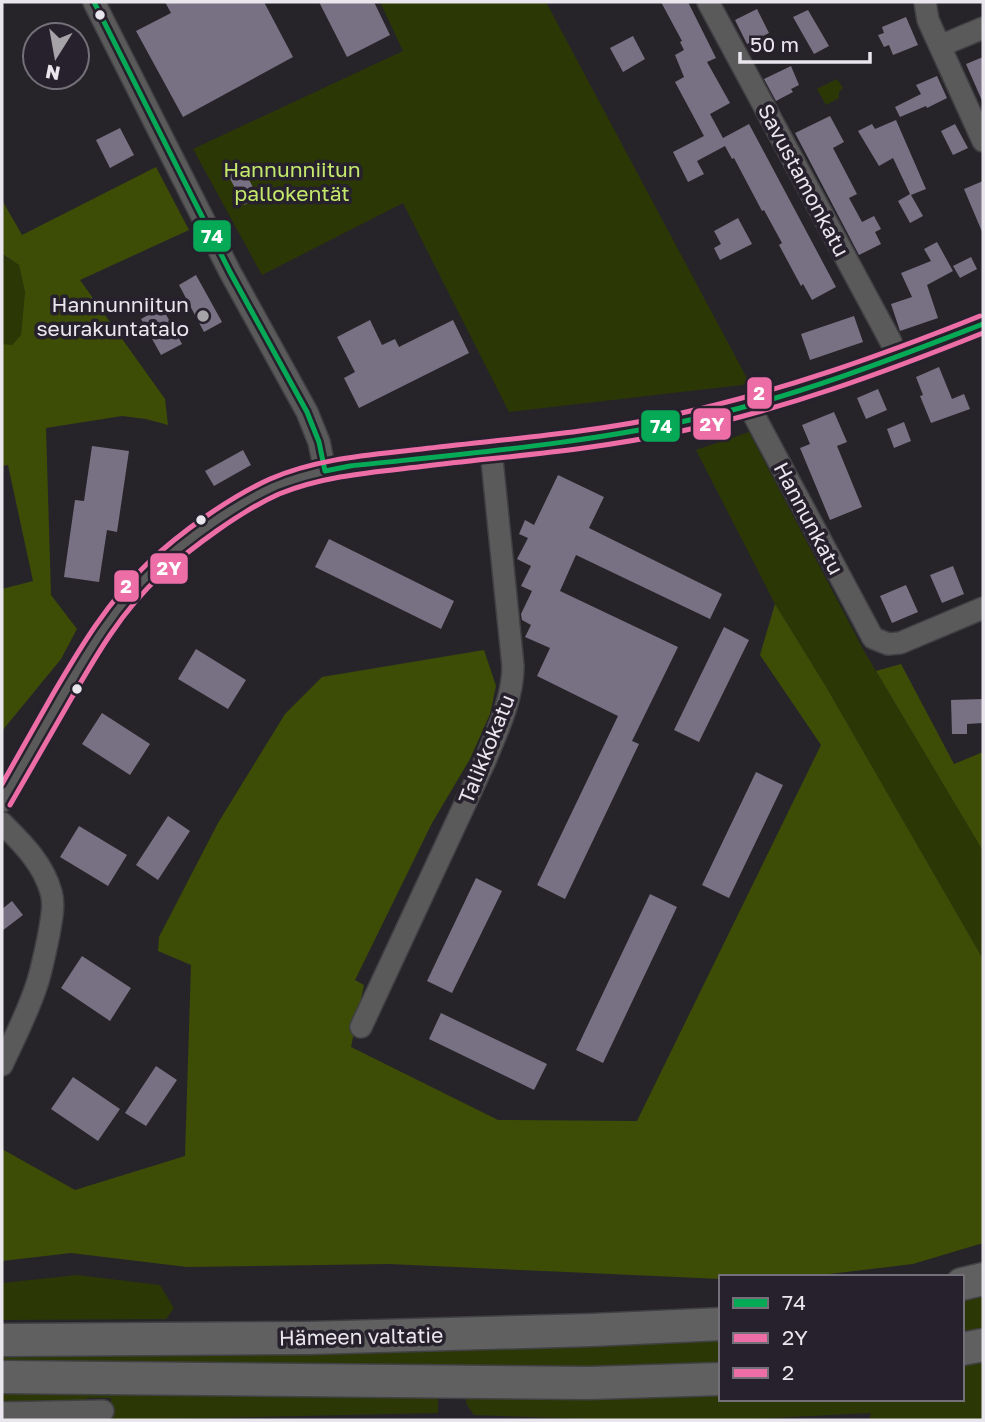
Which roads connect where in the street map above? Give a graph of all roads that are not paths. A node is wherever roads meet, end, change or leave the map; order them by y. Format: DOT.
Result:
graph roads {
  1 [pos="94,2"];
  2 [pos="708,2"];
  3 [pos="925,2"];
  4 [pos="983,28"];
  5 [pos="940,46"];
  6 [pos="983,141"];
  7 [pos="983,324"];
  8 [pos="898,358"];
  9 [pos="750,405"];
  10 [pos="491,450"];
  11 [pos="325,471"];
  12 [pos="983,608"];
  13 [pos="2,801"];
  14 [pos="2,823"];
  15 [pos="361,1027"];
  16 [pos="2,1065"];
  17 [pos="983,1279"];
  18 [pos="964,1284"];
  19 [pos="719,1324"];
  20 [pos="2,1340"];
  21 [pos="983,1345"];
  22 [pos="964,1349"];
  23 [pos="2,1377"];
  24 [pos="719,1379"];
  25 [pos="103,1411"];
  26 [pos="2,1412"];
  1 -- 11 [label="street"];
  2 -- 8 [label="street, Savustamonkatu"];
  3 -- 5 [label="street"];
  4 -- 5 [label="street"];
  5 -- 6 [label="street"];
  7 -- 8 [label="street"];
  8 -- 9 [label="street"];
  9 -- 10 [label="street"];
  9 -- 12 [label="street, Hannunkatu"];
  10 -- 11 [label="street"];
  10 -- 15 [label="street, Talikkokatu"];
  11 -- 13 [label="street"];
  14 -- 16 [label="street"];
  17 -- 18 [label="highway"];
  19 -- 20 [label="highway, Hämeen valtatie"];
  21 -- 22 [label="highway"];
  23 -- 24 [label="highway, Hämeen valtatie"];
  25 -- 26 [label="street"];
}
